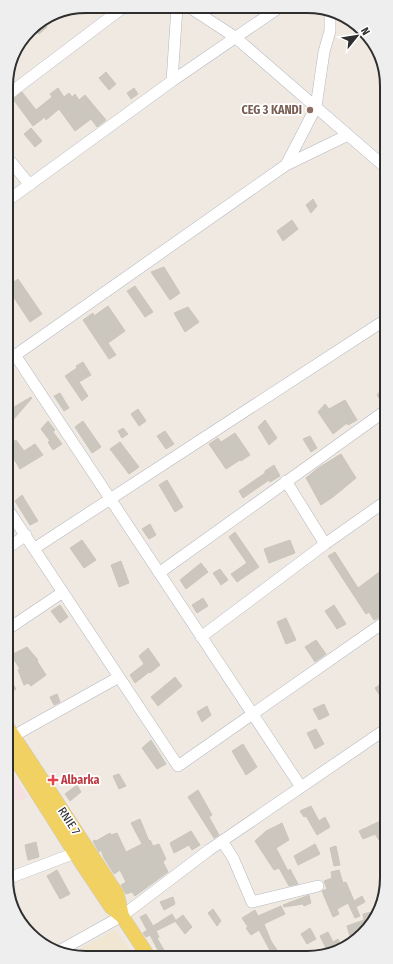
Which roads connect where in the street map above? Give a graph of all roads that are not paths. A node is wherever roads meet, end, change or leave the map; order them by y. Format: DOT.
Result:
graph roads {
  1 [pos="116,13"];
  2 [pos="177,13"];
  3 [pos="198,13"];
  4 [pos="271,13"];
  5 [pos="330,17"];
  6 [pos="235,37"];
  7 [pos="172,81"];
  8 [pos="13,91"];
  9 [pos="316,107"];
  10 [pos="348,135"];
  11 [pos="380,163"];
  12 [pos="13,164"];
  13 [pos="286,164"];
  14 [pos="30,185"];
  15 [pos="13,198"];
  16 [pos="380,323"];
  17 [pos="13,357"];
  18 [pos="13,361"];
  19 [pos="380,415"];
  20 [pos="286,481"];
  21 [pos="110,499"];
  22 [pos="380,505"];
  23 [pos="13,516"];
  24 [pos="26,535"];
  25 [pos="13,544"];
  26 [pos="325,544"];
  27 [pos="35,548"];
  28 [pos="159,573"];
  29 [pos="63,592"];
  30 [pos="380,625"];
  31 [pos="13,626"];
  32 [pos="201,636"];
  33 [pos="119,677"];
  34 [pos="252,714"];
  35 [pos="380,733"];
  36 [pos="13,736"];
  37 [pos="13,744"];
  38 [pos="13,745"];
  39 [pos="301,787"];
  40 [pos="222,841"];
  41 [pos="75,853"];
  42 [pos="13,876"];
  43 [pos="318,886"];
  44 [pos="122,916"];
  45 [pos="65,948"];
  46 [pos="145,951"];
  1 -- 8 [label="street"];
  2 -- 7 [label="street"];
  3 -- 6 [label="street"];
  4 -- 6 [label="street"];
  5 -- 9 [label="street"];
  6 -- 7 [label="street"];
  6 -- 9 [label="street"];
  7 -- 14 [label="street"];
  9 -- 10 [label="street"];
  9 -- 13 [label="street"];
  10 -- 11 [label="street"];
  10 -- 13 [label="street"];
  12 -- 14 [label="street"];
  13 -- 17 [label="street"];
  14 -- 15 [label="street"];
  16 -- 21 [label="street"];
  18 -- 21 [label="street"];
  19 -- 20 [label="street"];
  20 -- 26 [label="street"];
  20 -- 28 [label="street"];
  21 -- 27 [label="street"];
  21 -- 28 [label="street"];
  22 -- 26 [label="street"];
  23 -- 24 [label="street"];
  24 -- 25 [label="street"];
  24 -- 27 [label="street"];
  26 -- 32 [label="street"];
  27 -- 29 [label="street"];
  28 -- 32 [label="street"];
  29 -- 31 [label="street"];
  29 -- 33 [label="street"];
  30 -- 34 [label="street"];
  32 -- 34 [label="street"];
  33 -- 34 [label="street"];
  33 -- 36 [label="street"];
  34 -- 39 [label="street"];
  35 -- 39 [label="street"];
  37 -- 44 [label="main road, RNIE 7 / RNIE 7"];
  38 -- 41 [label="main road, RNIE 7 / RNIE 7"];
  39 -- 40 [label="street"];
  40 -- 43 [label="street"];
  40 -- 44 [label="street"];
  41 -- 42 [label="street"];
  41 -- 44 [label="main road, RNIE 7 / RNIE 7"];
  44 -- 45 [label="street"];
  44 -- 46 [label="main road, RNIE 7 / RNIE 7"];
}
